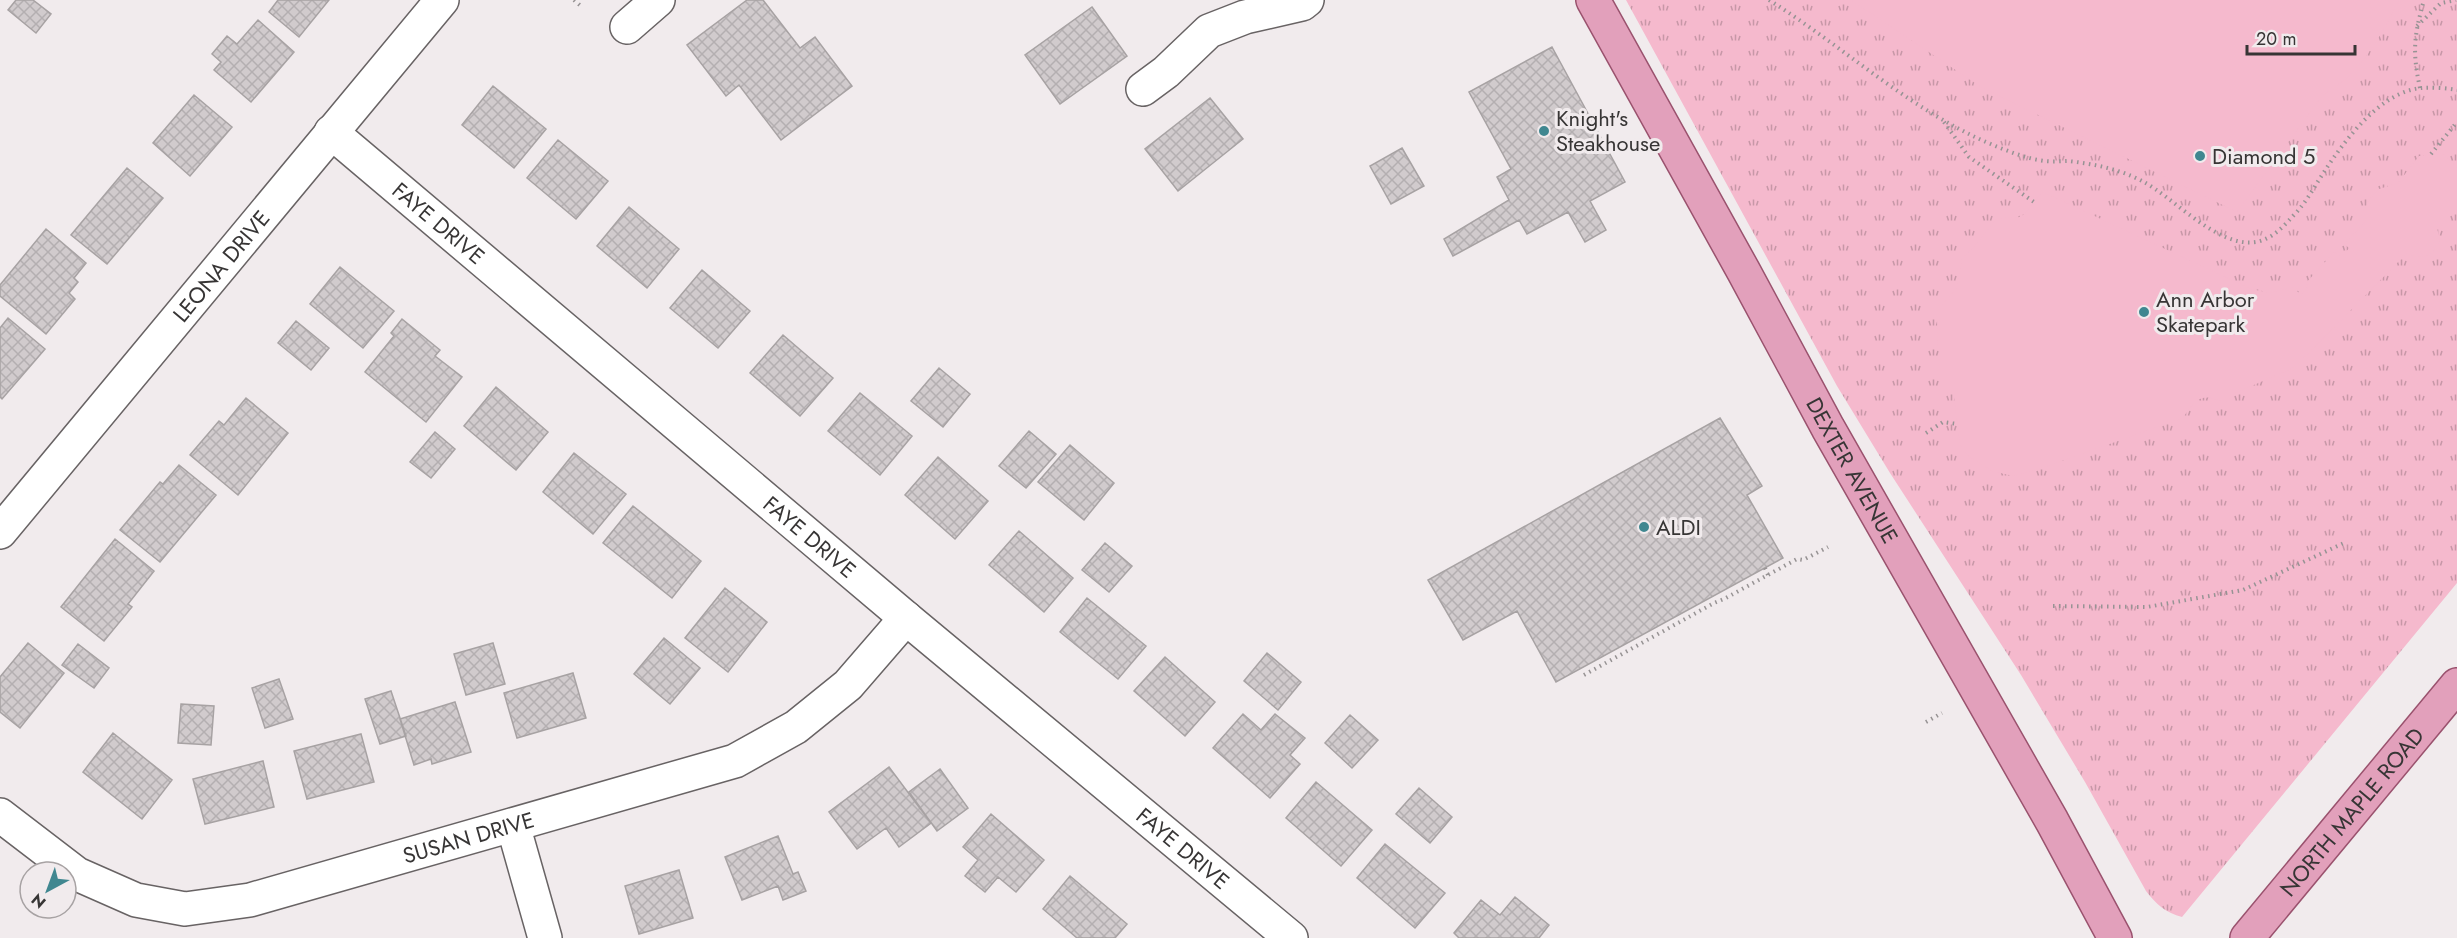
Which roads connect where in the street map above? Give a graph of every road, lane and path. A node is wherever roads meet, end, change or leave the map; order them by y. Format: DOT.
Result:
graph roads {
  1 [pos="442,0"];
  2 [pos="574,0"];
  3 [pos="658,0"];
  4 [pos="1307,0"];
  5 [pos="1593,0"];
  6 [pos="1769,0"];
  7 [pos="2424,0"];
  8 [pos="2456,0"];
  9 [pos="582,7"];
  10 [pos="627,27"];
  11 [pos="2416,27"];
  12 [pos="2420,88"];
  13 [pos="1143,89"];
  14 [pos="2457,90"];
  15 [pos="1942,120"];
  16 [pos="2457,122"];
  17 [pos="331,132"];
  18 [pos="2431,154"];
  19 [pos="2034,202"];
  20 [pos="1957,424"];
  21 [pos="1926,434"];
  22 [pos="0,532"];
  23 [pos="2344,543"];
  24 [pos="1828,547"];
  25 [pos="1765,568"];
  26 [pos="1768,575"];
  27 [pos="2053,606"];
  28 [pos="906,618"];
  29 [pos="1584,675"];
  30 [pos="2454,694"];
  31 [pos="1942,714"];
  32 [pos="1926,722"];
  33 [pos="0,815"];
  34 [pos="513,825"];
  35 [pos="545,938"];
  36 [pos="1291,938"];
  37 [pos="2115,938"];
  38 [pos="2247,938"];
  1 -- 17 [label="street, LEONA DRIVE"];
  2 -- 9 [label="path"];
  3 -- 10 [label="street"];
  4 -- 13 [label="street"];
  5 -- 37 [label="main road, DEXTER AVENUE"];
  6 -- 15 [label="path"];
  7 -- 11 [label="path"];
  8 -- 11 [label="path"];
  11 -- 12 [label="path"];
  12 -- 14 [label="path"];
  12 -- 15 [label="path"];
  15 -- 19 [label="path"];
  16 -- 18 [label="path"];
  17 -- 22 [label="street, LEONA DRIVE"];
  17 -- 28 [label="street, FAYE DRIVE"];
  20 -- 21 [label="path"];
  23 -- 27 [label="path"];
  24 -- 26 [label="path"];
  25 -- 26 [label="path"];
  26 -- 29 [label="path"];
  28 -- 34 [label="street, SUSAN DRIVE"];
  28 -- 36 [label="street, FAYE DRIVE"];
  30 -- 38 [label="main road, NORTH MAPLE ROAD"];
  31 -- 32 [label="path"];
  33 -- 34 [label="street, SUSAN DRIVE"];
  34 -- 35 [label="street"];
}
